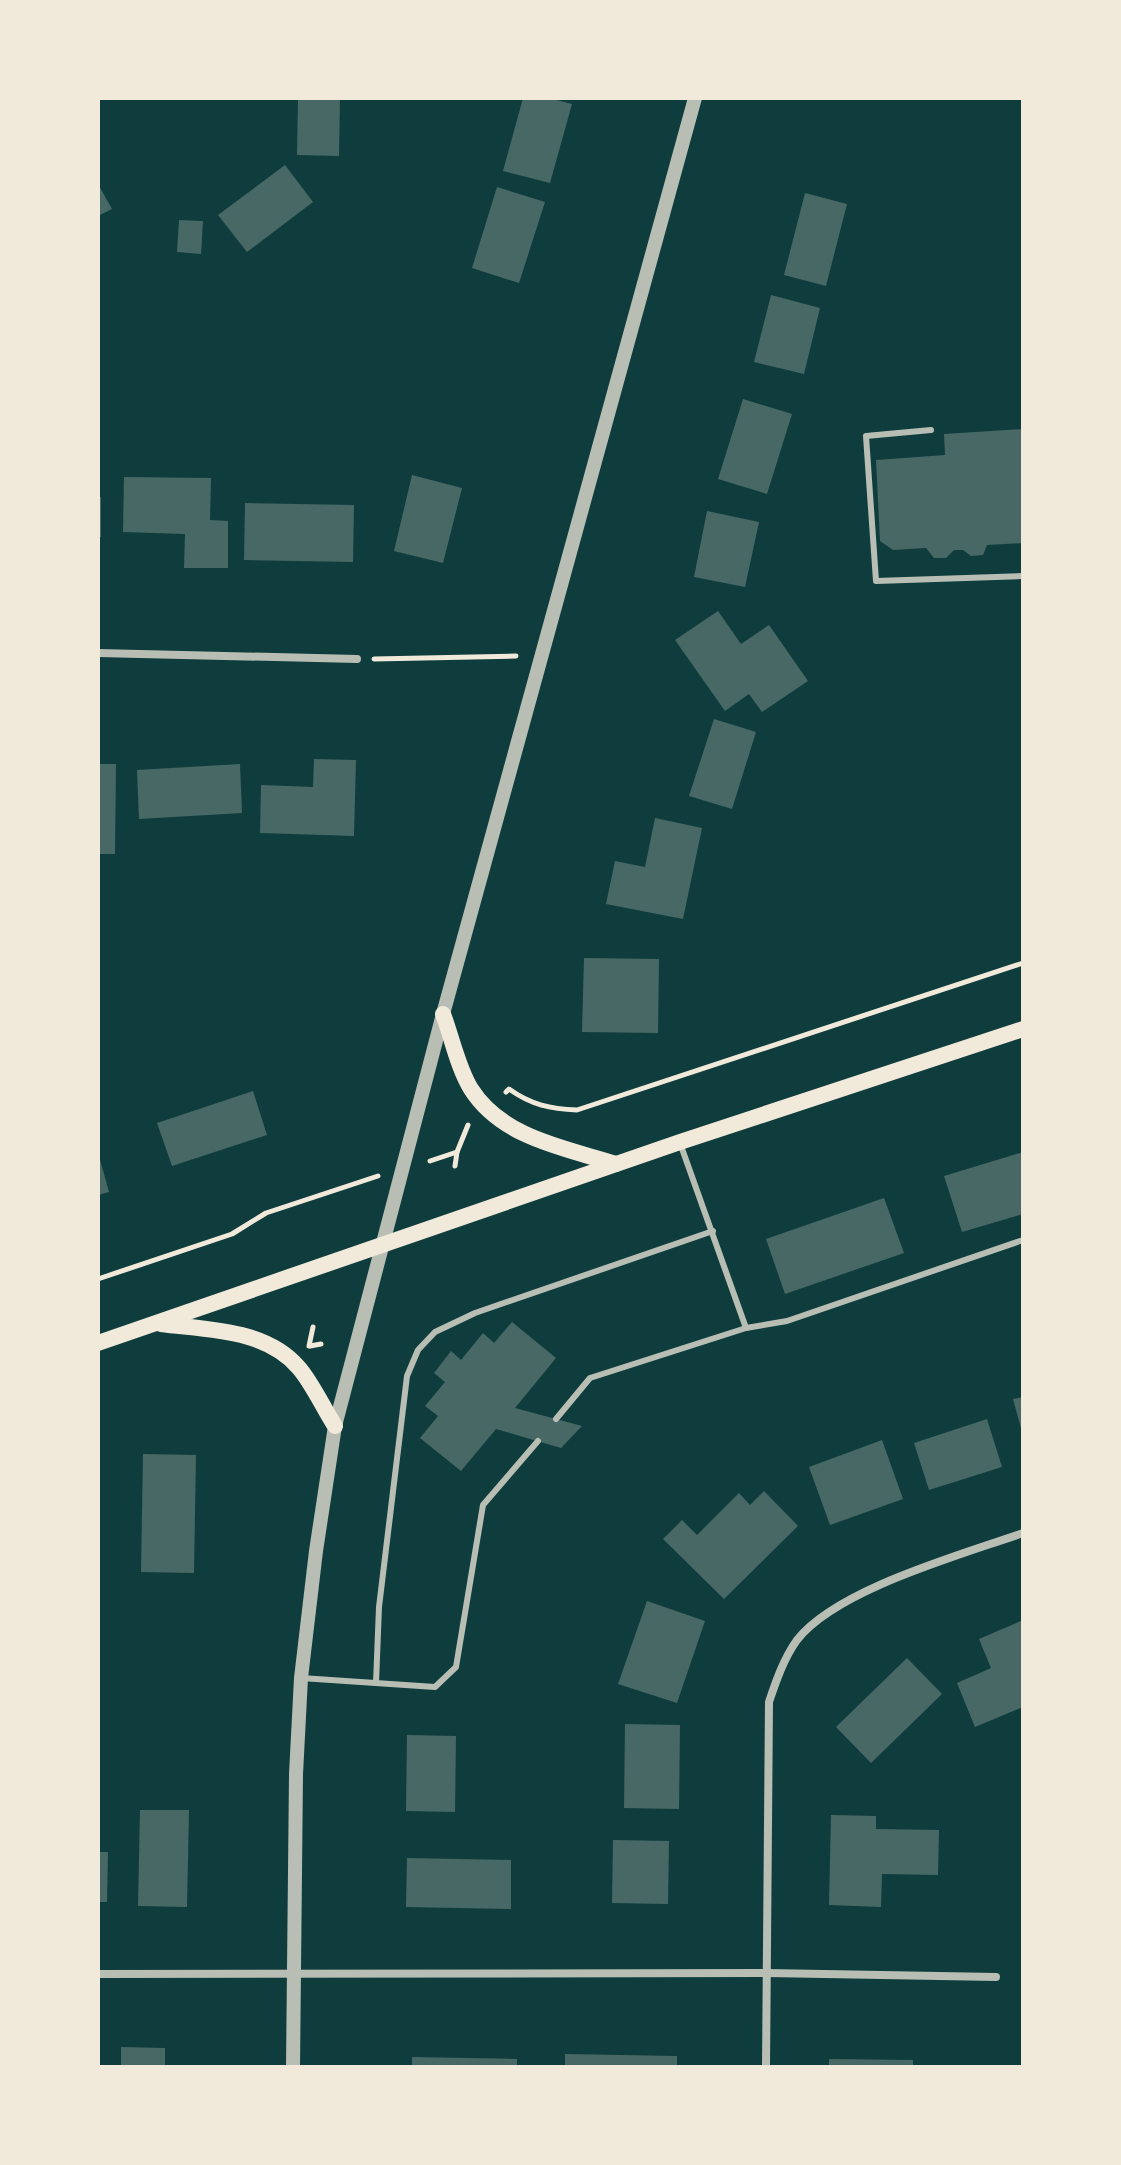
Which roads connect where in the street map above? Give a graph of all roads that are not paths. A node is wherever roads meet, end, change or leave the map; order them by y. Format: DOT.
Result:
graph roads {
  1 [pos="695,98"];
  2 [pos="931,430"];
  3 [pos="1023,576"];
  4 [pos="98,653"];
  5 [pos="357,659"];
  6 [pos="443,1014"];
  7 [pos="1023,1029"];
  8 [pos="680,1142"];
  9 [pos="616,1164"];
  10 [pos="713,1231"];
  11 [pos="1023,1240"];
  12 [pos="382,1244"];
  13 [pos="156,1323"];
  14 [pos="746,1328"];
  15 [pos="98,1343"];
  16 [pos="556,1419"];
  17 [pos="335,1426"];
  18 [pos="538,1441"];
  19 [pos="1023,1533"];
  20 [pos="301,1678"];
  21 [pos="376,1683"];
  22 [pos="767,1973"];
  23 [pos="98,1974"];
  24 [pos="294,1975"];
  25 [pos="996,1977"];
  26 [pos="293,2067"];
  27 [pos="766,2067"];
  1 -- 6 [label="street"];
  2 -- 3 [label="lane"];
  4 -- 5 [label="street"];
  6 -- 9 [label="main road"];
  6 -- 12 [label="street"];
  7 -- 8 [label="main road"];
  8 -- 9 [label="main road"];
  8 -- 10 [label="lane"];
  9 -- 12 [label="main road"];
  10 -- 14 [label="lane"];
  10 -- 21 [label="lane"];
  11 -- 14 [label="lane"];
  12 -- 13 [label="main road"];
  12 -- 17 [label="street"];
  13 -- 15 [label="main road"];
  13 -- 17 [label="main road"];
  14 -- 16 [label="lane"];
  17 -- 20 [label="street"];
  18 -- 21 [label="lane"];
  19 -- 22 [label="street"];
  20 -- 21 [label="lane"];
  20 -- 24 [label="street"];
  22 -- 24 [label="street"];
  22 -- 25 [label="street"];
  22 -- 27 [label="street"];
  23 -- 24 [label="street"];
  24 -- 26 [label="street"];
}
